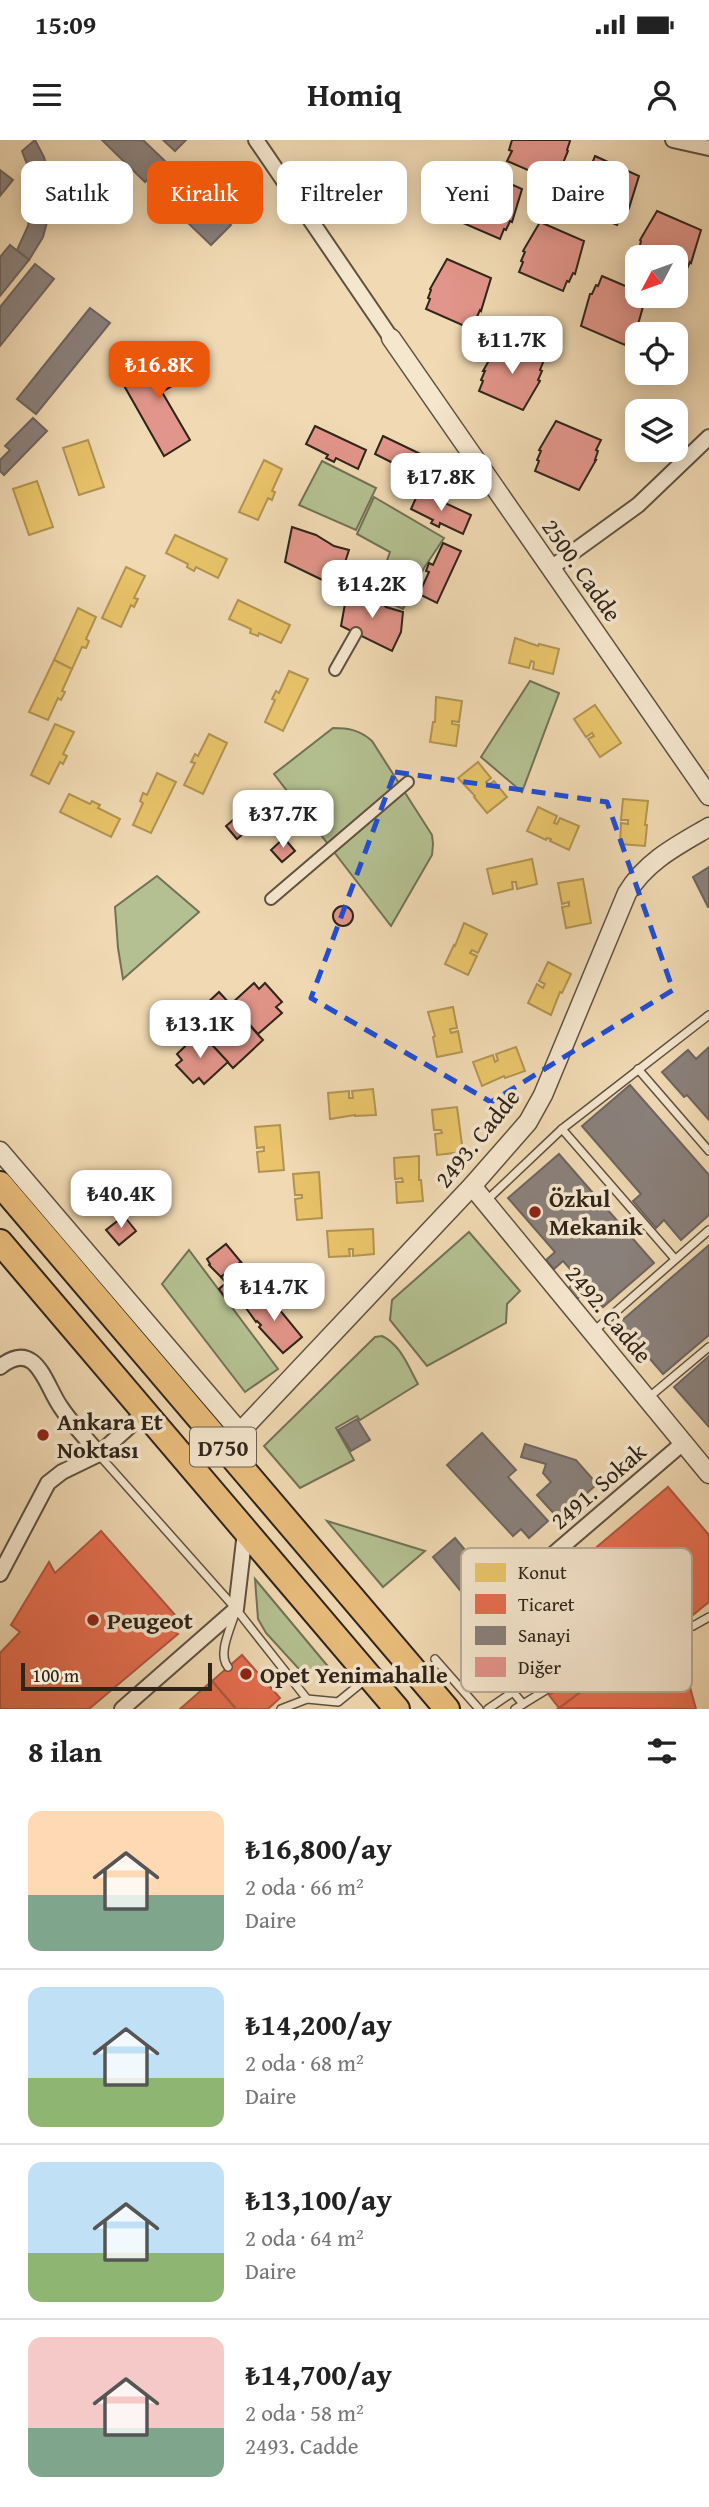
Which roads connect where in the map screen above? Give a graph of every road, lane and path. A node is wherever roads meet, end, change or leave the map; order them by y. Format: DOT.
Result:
graph roads {
  1 [pos="256,140"];
  2 [pos="673,140"];
  3 [pos="709,148"];
  4 [pos="391,338"];
  5 [pos="709,437"];
  6 [pos="551,568"];
  7 [pos="356,633"];
  8 [pos="335,670"];
  9 [pos="408,782"];
  10 [pos="709,796"];
  11 [pos="709,827"];
  12 [pos="271,899"];
  13 [pos="709,1015"];
  14 [pos="638,1069"];
  15 [pos="562,1129"];
  16 [pos="0,1151"];
  17 [pos="709,1151"];
  18 [pos="0,1184"];
  19 [pos="472,1186"];
  20 [pos="485,1202"];
  21 [pos="709,1230"];
  22 [pos="0,1242"];
  23 [pos="675,1259"];
  24 [pos="592,1333"];
  25 [pos="709,1347"];
  26 [pos="0,1367"];
  27 [pos="647,1399"];
  28 [pos="144,1413"];
  29 [pos="233,1440"];
  30 [pos="683,1443"];
  31 [pos="99,1454"];
  32 [pos="709,1474"];
  33 [pos="245,1532"];
  34 [pos="560,1548"];
  35 [pos="0,1574"];
  36 [pos="236,1609"];
  37 [pos="709,1617"];
  38 [pos="692,1626"];
  39 [pos="435,1659"];
  40 [pos="228,1667"];
  41 [pos="369,1676"];
  42 [pos="461,1689"];
  43 [pos="464,1692"];
  44 [pos="513,1692"];
  45 [pos="543,1692"];
  46 [pos="307,1699"];
  47 [pos="523,1704"];
  48 [pos="121,1709"];
  49 [pos="281,1709"];
  50 [pos="397,1709"];
  51 [pos="447,1709"];
  52 [pos="479,1709"];
  53 [pos="488,1709"];
  54 [pos="515,1709"];
  1 -- 4 [label="street"];
  2 -- 3 [label="street"];
  4 -- 6 [label="street, 2500. Cadde"];
  5 -- 6 [label="street"];
  6 -- 10 [label="street, 2500. Cadde"];
  7 -- 8 [label="street"];
  9 -- 12 [label="street"];
  11 -- 19 [label="street, 2493. Cadde"];
  13 -- 14 [label="lane"];
  14 -- 15 [label="lane"];
  14 -- 17 [label="lane"];
  15 -- 20 [label="lane"];
  15 -- 23 [label="lane"];
  16 -- 29 [label="street"];
  18 -- 29 [label="highway, D750"];
  19 -- 20 [label="street, 2492. Cadde"];
  19 -- 29 [label="street, 2493. Cadde"];
  20 -- 24 [label="street, 2492. Cadde"];
  21 -- 23 [label="lane"];
  22 -- 28 [label="highway, D750"];
  23 -- 24 [label="lane"];
  24 -- 27 [label="street, 2492. Cadde"];
  25 -- 27 [label="lane"];
  26 -- 31 [label="street"];
  27 -- 30 [label="street, 2492. Cadde"];
  28 -- 31 [label="street"];
  28 -- 33 [label="highway, D750"];
  29 -- 51 [label="highway, D750"];
  30 -- 32 [label="street, 2492. Cadde"];
  30 -- 34 [label="street, 2491. Sokak"];
  31 -- 35 [label="street"];
  31 -- 36 [label="lane"];
  33 -- 36 [label="street"];
  33 -- 41 [label="highway, D750"];
  36 -- 40 [label="lane"];
  36 -- 46 [label="lane"];
  36 -- 48 [label="street"];
  37 -- 38 [label="lane"];
  39 -- 42 [label="lane"];
  41 -- 46 [label="lane"];
  41 -- 50 [label="highway, D750"];
  43 -- 52 [label="lane"];
  44 -- 47 [label="lane"];
  44 -- 53 [label="lane"];
  45 -- 47 [label="lane"];
  46 -- 49 [label="lane"];
  47 -- 54 [label="lane"];
}
